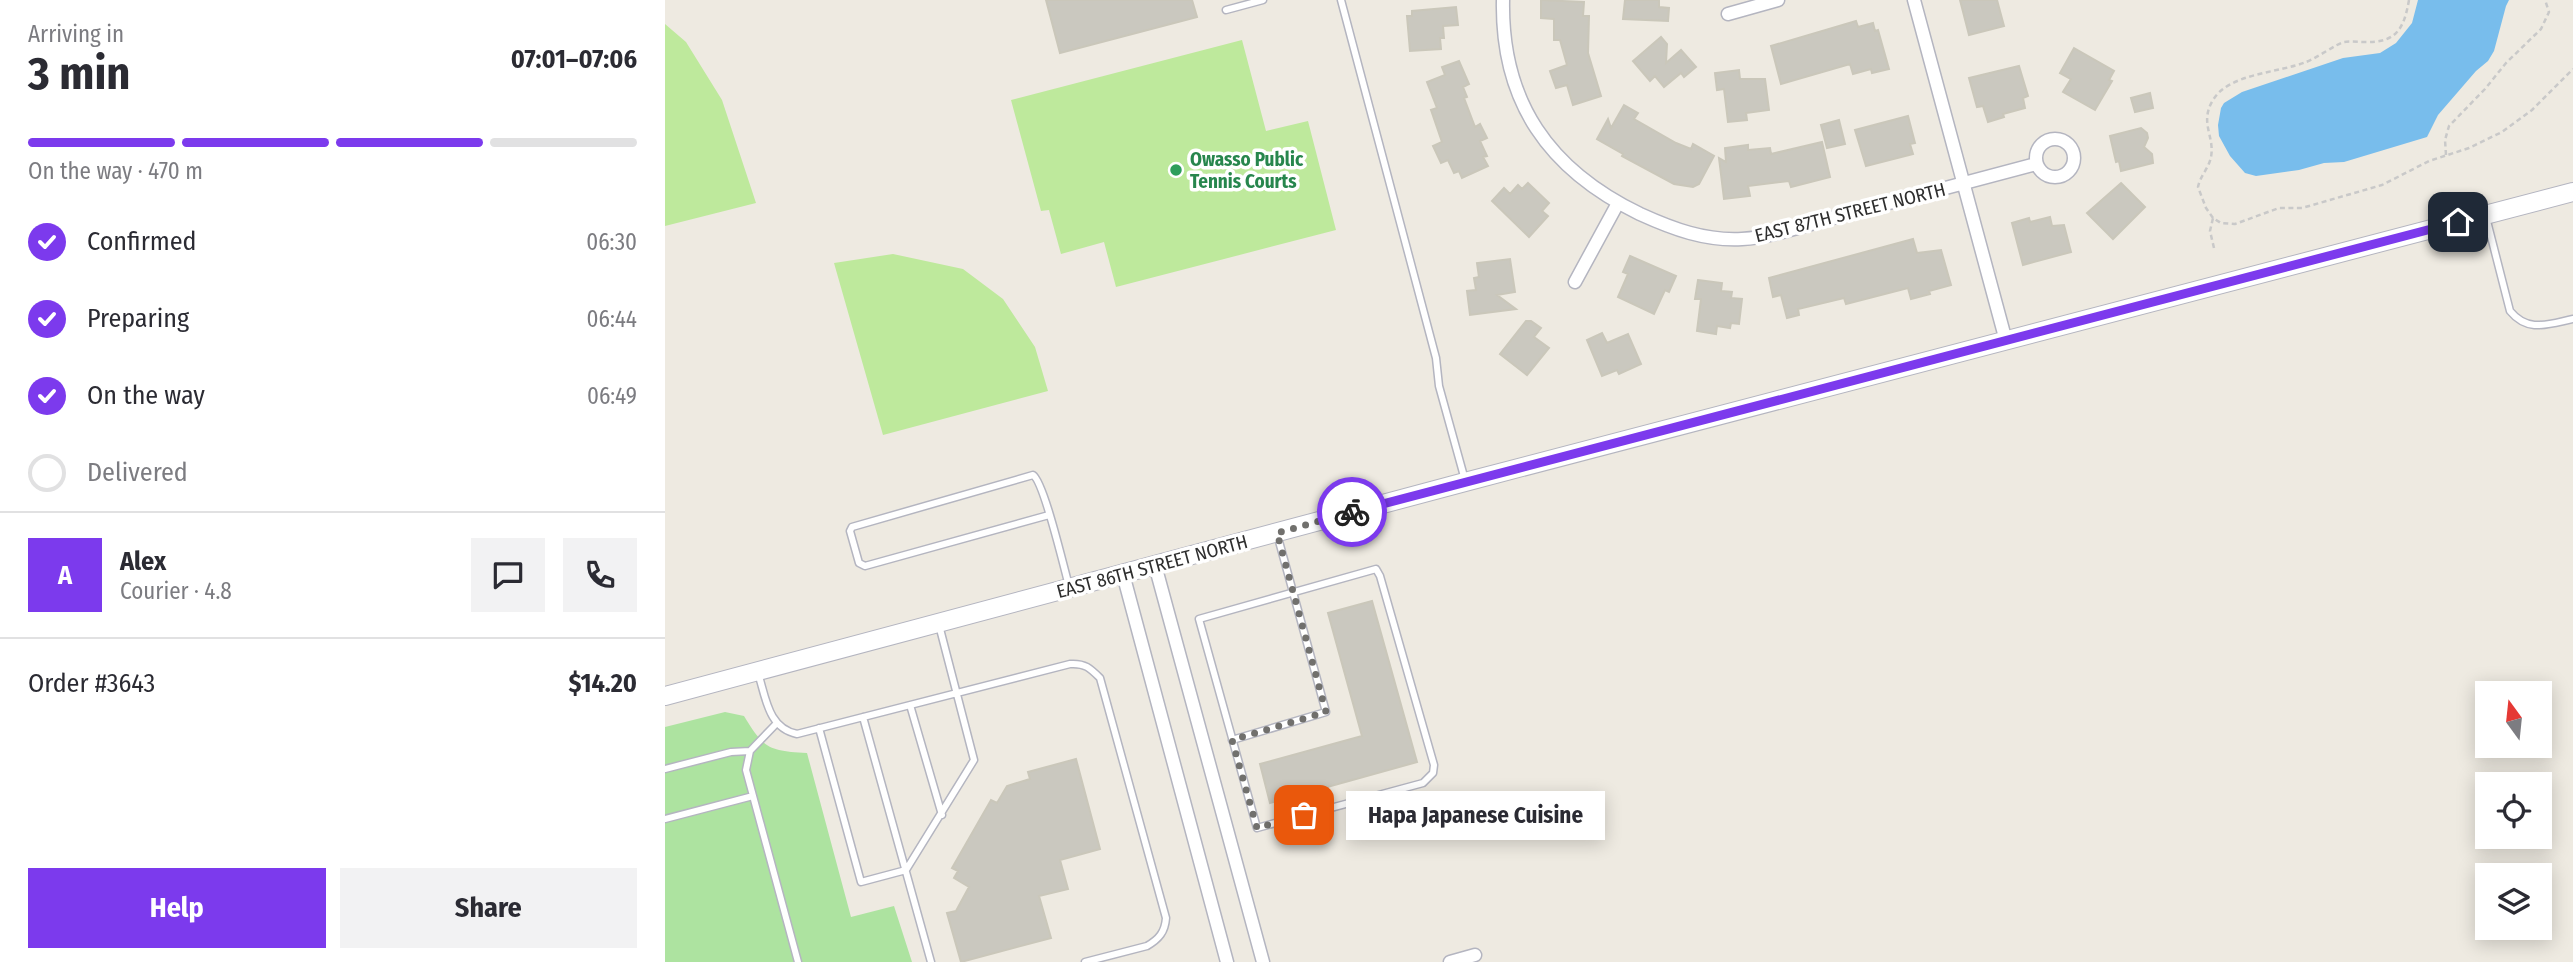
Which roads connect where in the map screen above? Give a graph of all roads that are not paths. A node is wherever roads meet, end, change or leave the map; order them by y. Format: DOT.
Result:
graph roads {
  1 [pos="1263,0"];
  2 [pos="1342,0"];
  3 [pos="1503,0"];
  4 [pos="1778,0"];
  5 [pos="1914,0"];
  6 [pos="1226,10"];
  7 [pos="1728,14"];
  8 [pos="2036,164"];
  9 [pos="1962,184"];
  10 [pos="2573,192"];
  11 [pos="1618,203"];
  12 [pos="2485,215"];
  13 [pos="1575,282"];
  14 [pos="2573,319"];
  15 [pos="2006,341"];
  16 [pos="1465,482"];
  17 [pos="1049,514"];
  18 [pos="1277,533"];
  19 [pos="1155,565"];
  20 [pos="1123,574"];
  21 [pos="1070,588"];
  22 [pos="1294,591"];
  23 [pos="938,623"];
  24 [pos="758,671"];
  25 [pos="957,693"];
  26 [pos="665,696"];
  27 [pos="910,705"];
  28 [pos="863,717"];
  29 [pos="776,724"];
  30 [pos="819,728"];
  31 [pos="1232,740"];
  32 [pos="750,751"];
  33 [pos="665,769"];
  34 [pos="753,796"];
  35 [pos="942,815"];
  36 [pos="665,819"];
  37 [pos="906,870"];
  38 [pos="1475,956"];
  39 [pos="798,962"];
  40 [pos="931,962"];
  41 [pos="1085,962"];
  42 [pos="1227,962"];
  43 [pos="1263,962"];
  44 [pos="1450,962"];
  1 -- 6 [label="lane"];
  2 -- 16 [label="lane"];
  3 -- 11 [label="street, EAST 87TH STREET NORTH"];
  4 -- 7 [label="street"];
  5 -- 9 [label="street"];
  8 -- 9 [label="street, EAST 87TH STREET NORTH"];
  9 -- 11 [label="street, EAST 87TH STREET NORTH"];
  9 -- 15 [label="street"];
  10 -- 12 [label="main road, EAST 86TH STREET NORTH"];
  11 -- 13 [label="street"];
  12 -- 14 [label="lane"];
  12 -- 15 [label="main road, EAST 86TH STREET NORTH"];
  15 -- 16 [label="main road, EAST 86TH STREET NORTH"];
  16 -- 18 [label="main road, EAST 86TH STREET NORTH"];
  17 -- 17 [label="lane"];
  17 -- 21 [label="lane"];
  18 -- 19 [label="main road, EAST 86TH STREET NORTH"];
  18 -- 22 [label="lane"];
  19 -- 20 [label="main road, EAST 86TH STREET NORTH"];
  19 -- 43 [label="street"];
  20 -- 21 [label="main road, EAST 86TH STREET NORTH"];
  20 -- 42 [label="street"];
  21 -- 23 [label="main road, EAST 86TH STREET NORTH"];
  22 -- 31 [label="lane"];
  22 -- 31 [label="lane"];
  22 -- 31 [label="lane"];
  23 -- 24 [label="main road, EAST 86TH STREET NORTH"];
  23 -- 25 [label="lane"];
  24 -- 26 [label="main road, EAST 86TH STREET NORTH"];
  24 -- 29 [label="lane"];
  25 -- 27 [label="lane"];
  25 -- 35 [label="lane"];
  25 -- 41 [label="lane"];
  27 -- 28 [label="lane"];
  27 -- 35 [label="lane"];
  28 -- 30 [label="lane"];
  28 -- 37 [label="lane"];
  29 -- 30 [label="lane"];
  29 -- 32 [label="lane"];
  30 -- 37 [label="lane"];
  32 -- 33 [label="lane"];
  32 -- 34 [label="lane"];
  34 -- 36 [label="lane"];
  34 -- 39 [label="lane"];
  35 -- 37 [label="lane"];
  37 -- 40 [label="lane"];
  38 -- 44 [label="street"];
}
